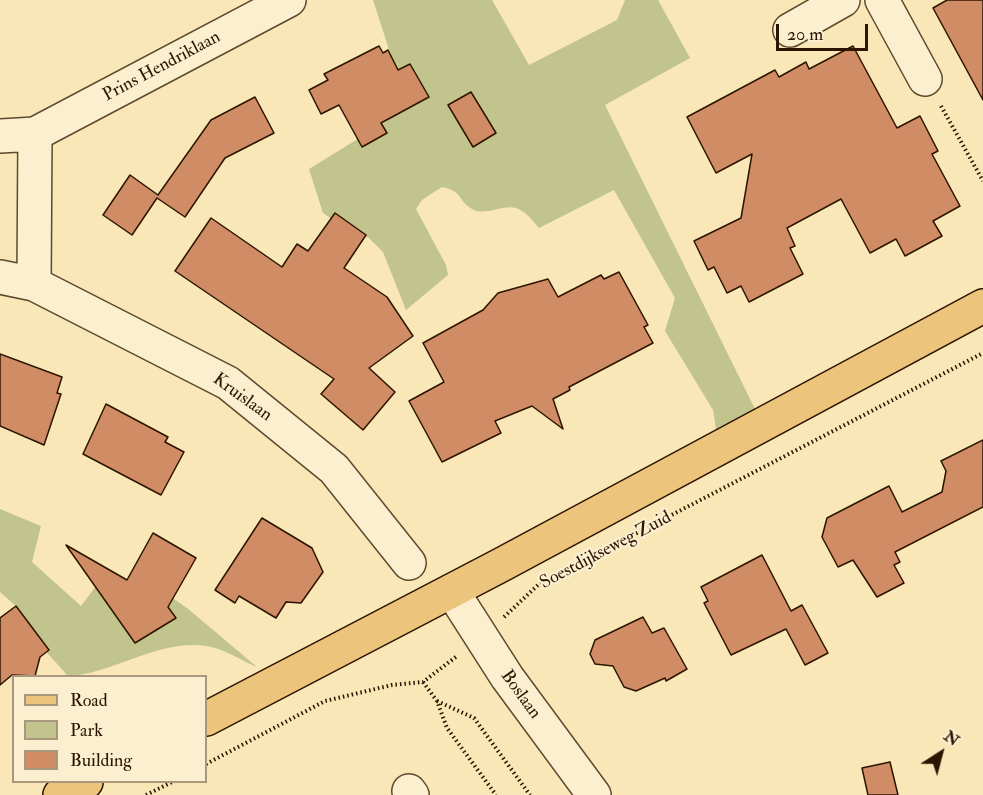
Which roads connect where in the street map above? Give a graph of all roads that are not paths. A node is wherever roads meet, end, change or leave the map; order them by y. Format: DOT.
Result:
graph roads {
  1 [pos="289,0"];
  2 [pos="843,0"];
  3 [pos="882,0"];
  4 [pos="790,30"];
  5 [pos="926,79"];
  6 [pos="35,134"];
  7 [pos="0,136"];
  8 [pos="0,277"];
  9 [pos="34,284"];
  10 [pos="983,306"];
  11 [pos="409,563"];
  12 [pos="452,591"];
  13 [pos="207,718"];
  14 [pos="84,783"];
  15 [pos="60,795"];
  16 [pos="594,795"];
  1 -- 6 [label="street, Prins Hendriklaan"];
  2 -- 4 [label="street"];
  3 -- 5 [label="street"];
  6 -- 7 [label="street"];
  6 -- 9 [label="street"];
  8 -- 9 [label="street, Kruislaan"];
  9 -- 11 [label="street, Kruislaan"];
  10 -- 12 [label="main road, Soestdijkseweg Zuid"];
  12 -- 13 [label="main road, Soestdijkseweg Zuid"];
  12 -- 16 [label="street, Boslaan"];
  14 -- 15 [label="main road"];
}
